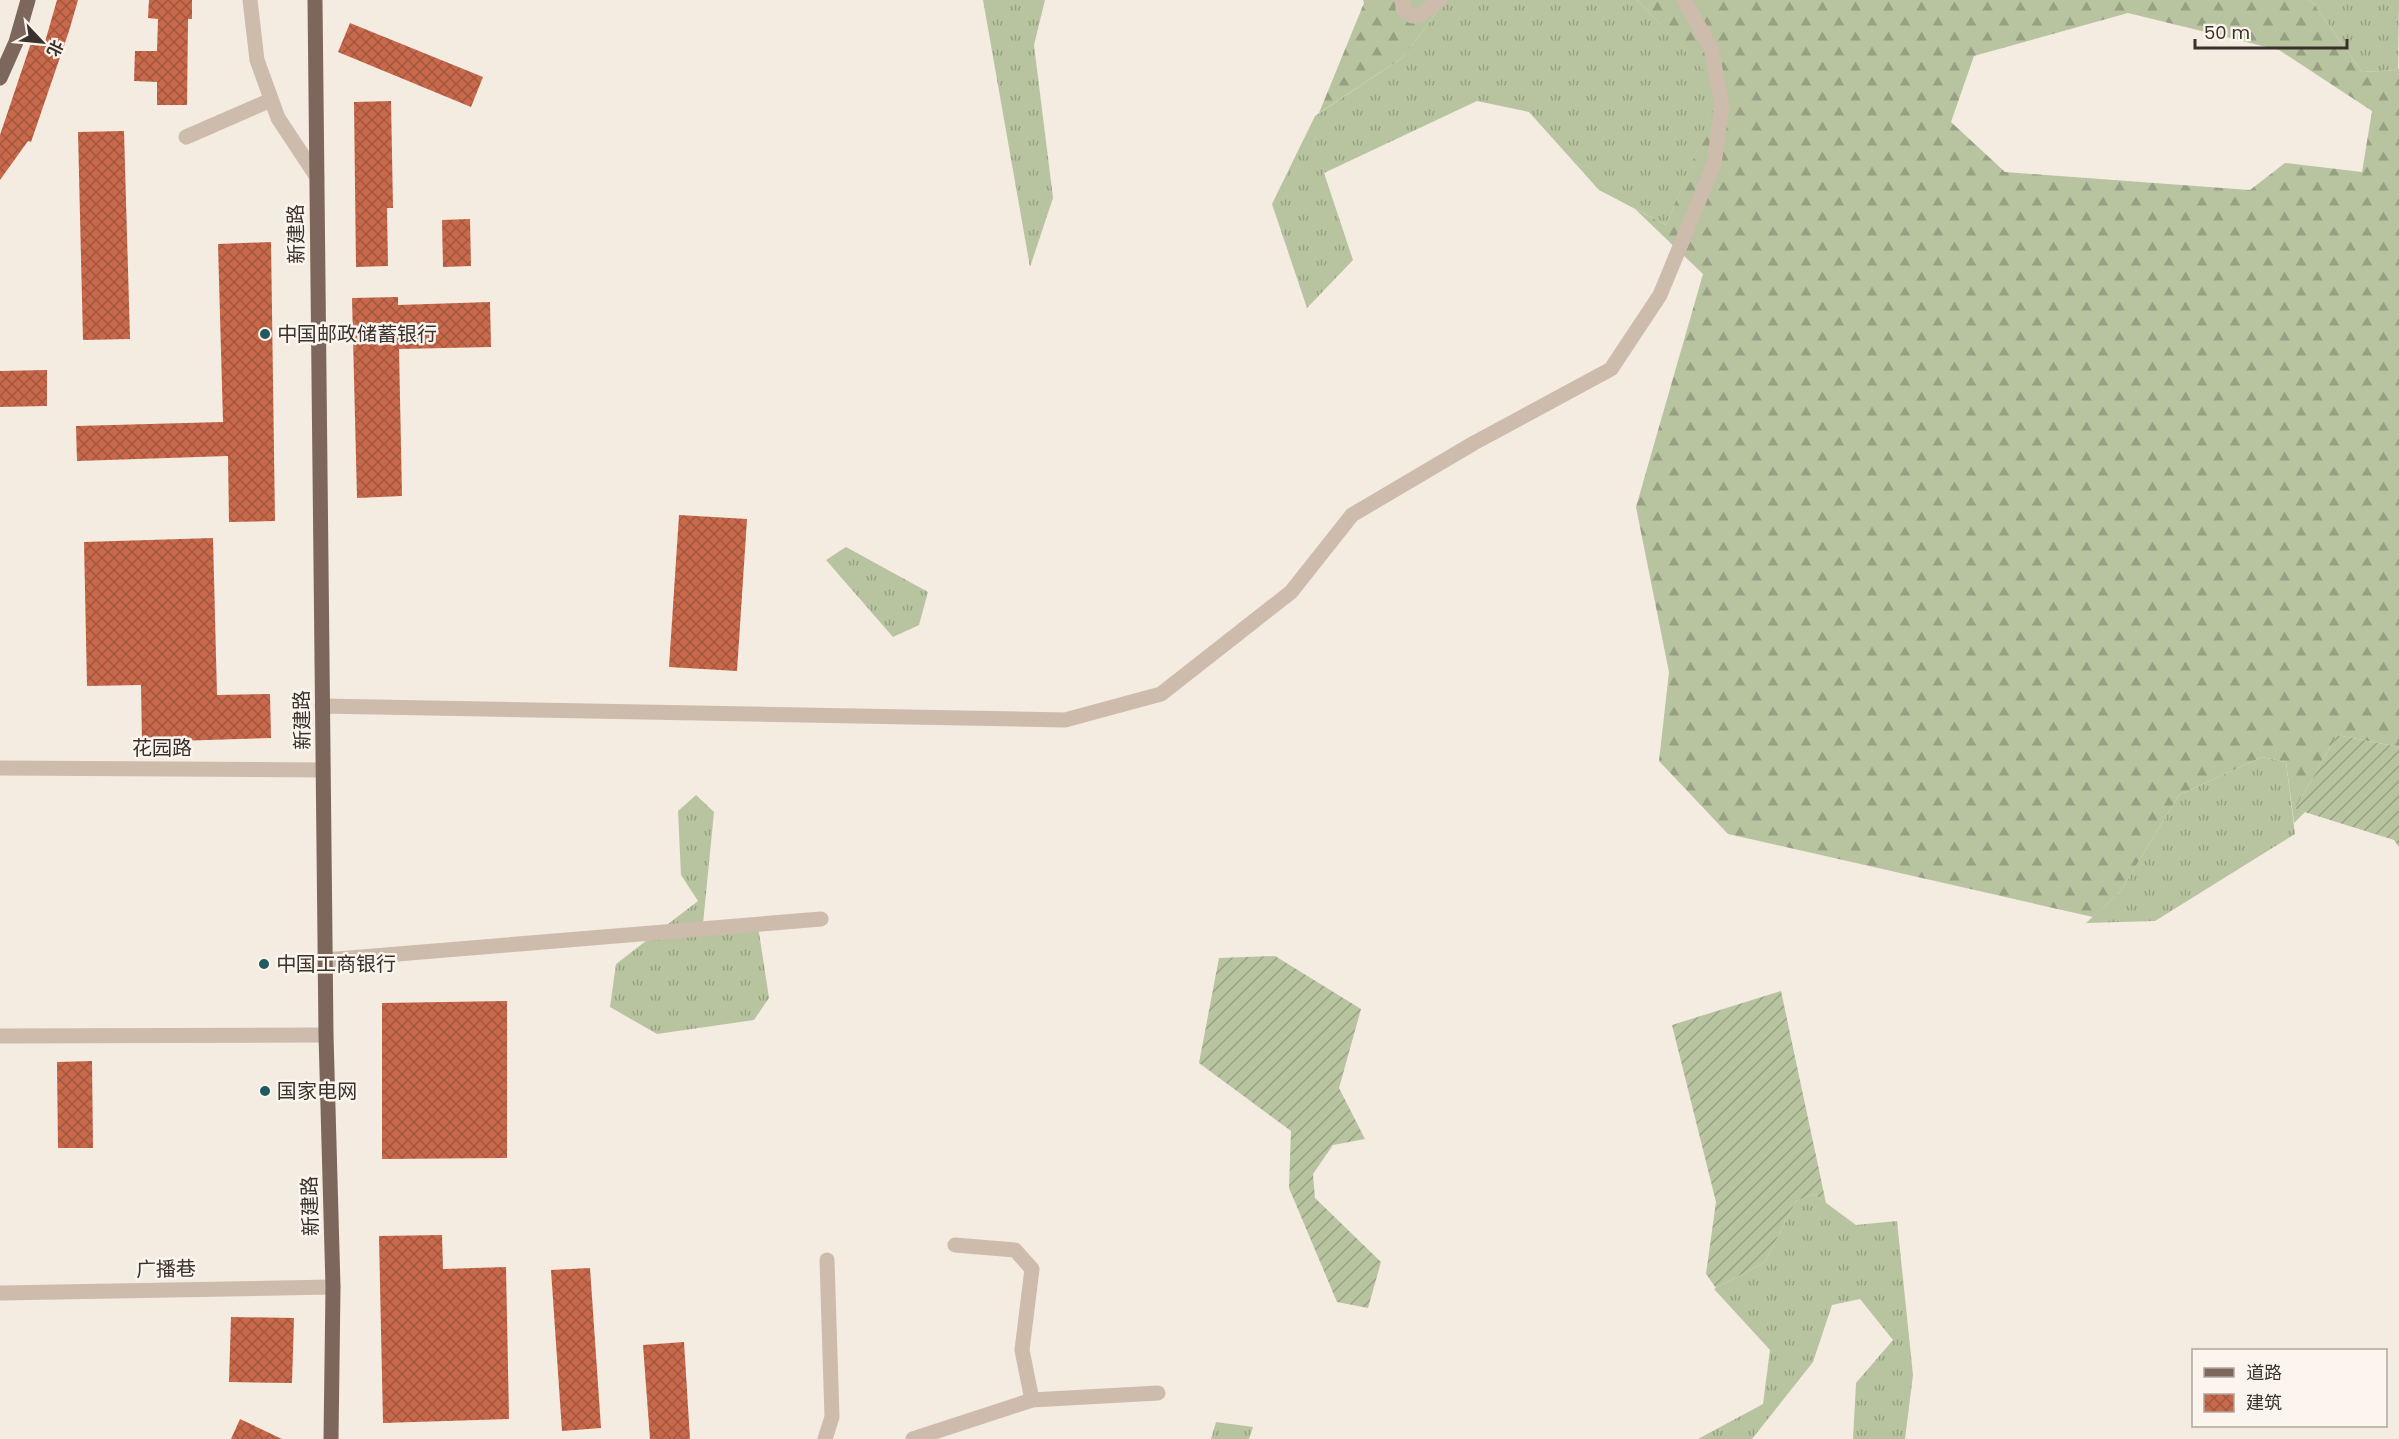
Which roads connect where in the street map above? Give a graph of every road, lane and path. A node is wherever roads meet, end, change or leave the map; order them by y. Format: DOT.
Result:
graph roads {
  1 [pos="28,0"];
  2 [pos="250,0"];
  3 [pos="315,0"];
  4 [pos="1403,0"];
  5 [pos="1440,0"];
  6 [pos="1683,0"];
  7 [pos="0,78"];
  8 [pos="271,100"];
  9 [pos="186,138"];
  10 [pos="317,177"];
  11 [pos="322,706"];
  12 [pos="0,768"];
  13 [pos="323,770"];
  14 [pos="821,919"];
  15 [pos="325,960"];
  16 [pos="326,1035"];
  17 [pos="0,1036"];
  18 [pos="955,1245"];
  19 [pos="827,1260"];
  20 [pos="333,1287"];
  21 [pos="0,1293"];
  22 [pos="1158,1393"];
  23 [pos="1032,1400"];
  24 [pos="332,1439"];
  25 [pos="825,1439"];
  26 [pos="913,1439"];
  1 -- 7 [label="main road"];
  2 -- 8 [label="street"];
  3 -- 10 [label="main road, 新建路"];
  4 -- 5 [label="street"];
  6 -- 11 [label="street"];
  8 -- 9 [label="street"];
  8 -- 10 [label="street"];
  10 -- 11 [label="main road, 新建路"];
  11 -- 13 [label="main road, 新建路"];
  12 -- 13 [label="street, 花园路"];
  13 -- 15 [label="main road, 新建路"];
  14 -- 15 [label="street"];
  15 -- 16 [label="main road, 新建路"];
  16 -- 17 [label="street"];
  16 -- 20 [label="main road, 新建路"];
  18 -- 23 [label="street"];
  19 -- 25 [label="street"];
  20 -- 21 [label="street, 广播巷"];
  20 -- 24 [label="main road, 新建路"];
  22 -- 23 [label="street"];
  23 -- 26 [label="street"];
}
